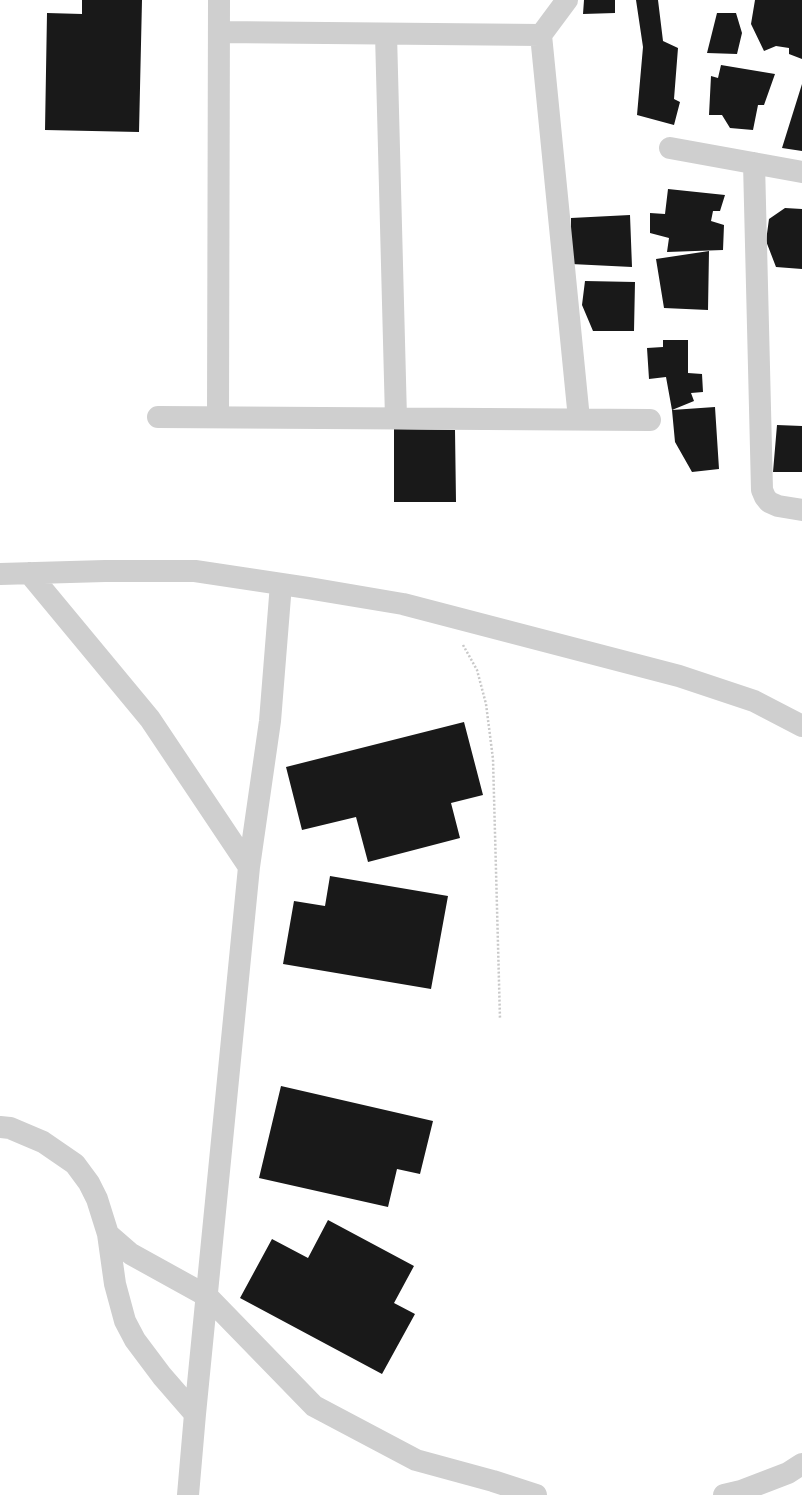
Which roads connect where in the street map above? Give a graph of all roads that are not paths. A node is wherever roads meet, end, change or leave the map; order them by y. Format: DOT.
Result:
graph roads {
  1 [pos="219,0"];
  2 [pos="567,0"];
  3 [pos="219,32"];
  4 [pos="386,34"];
  5 [pos="541,35"];
  6 [pos="670,148"];
  7 [pos="754,163"];
  8 [pos="802,172"];
  9 [pos="158,417"];
  10 [pos="218,417"];
  11 [pos="396,418"];
  12 [pos="579,419"];
  13 [pos="650,420"];
  14 [pos="802,510"];
  15 [pos="29,573"];
  16 [pos="0,574"];
  17 [pos="281,584"];
  18 [pos="802,726"];
  19 [pos="249,867"];
  20 [pos="0,1127"];
  21 [pos="108,1234"];
  22 [pos="207,1296"];
  23 [pos="195,1414"];
  24 [pos="802,1464"];
  25 [pos="188,1495"];
  26 [pos="536,1495"];
  27 [pos="724,1495"];
  1 -- 3 [label="street"];
  2 -- 5 [label="street"];
  3 -- 4 [label="street"];
  3 -- 10 [label="street"];
  4 -- 5 [label="street"];
  4 -- 11 [label="street"];
  5 -- 12 [label="street"];
  6 -- 7 [label="street"];
  7 -- 8 [label="street"];
  7 -- 14 [label="street"];
  9 -- 10 [label="street"];
  10 -- 11 [label="street"];
  11 -- 12 [label="street"];
  12 -- 13 [label="street"];
  15 -- 16 [label="street"];
  15 -- 17 [label="street"];
  15 -- 19 [label="street"];
  17 -- 18 [label="street"];
  17 -- 19 [label="street"];
  19 -- 22 [label="street"];
  20 -- 21 [label="street"];
  21 -- 22 [label="street"];
  21 -- 23 [label="street"];
  22 -- 23 [label="street"];
  22 -- 26 [label="street"];
  23 -- 25 [label="street"];
  24 -- 27 [label="street"];
}
